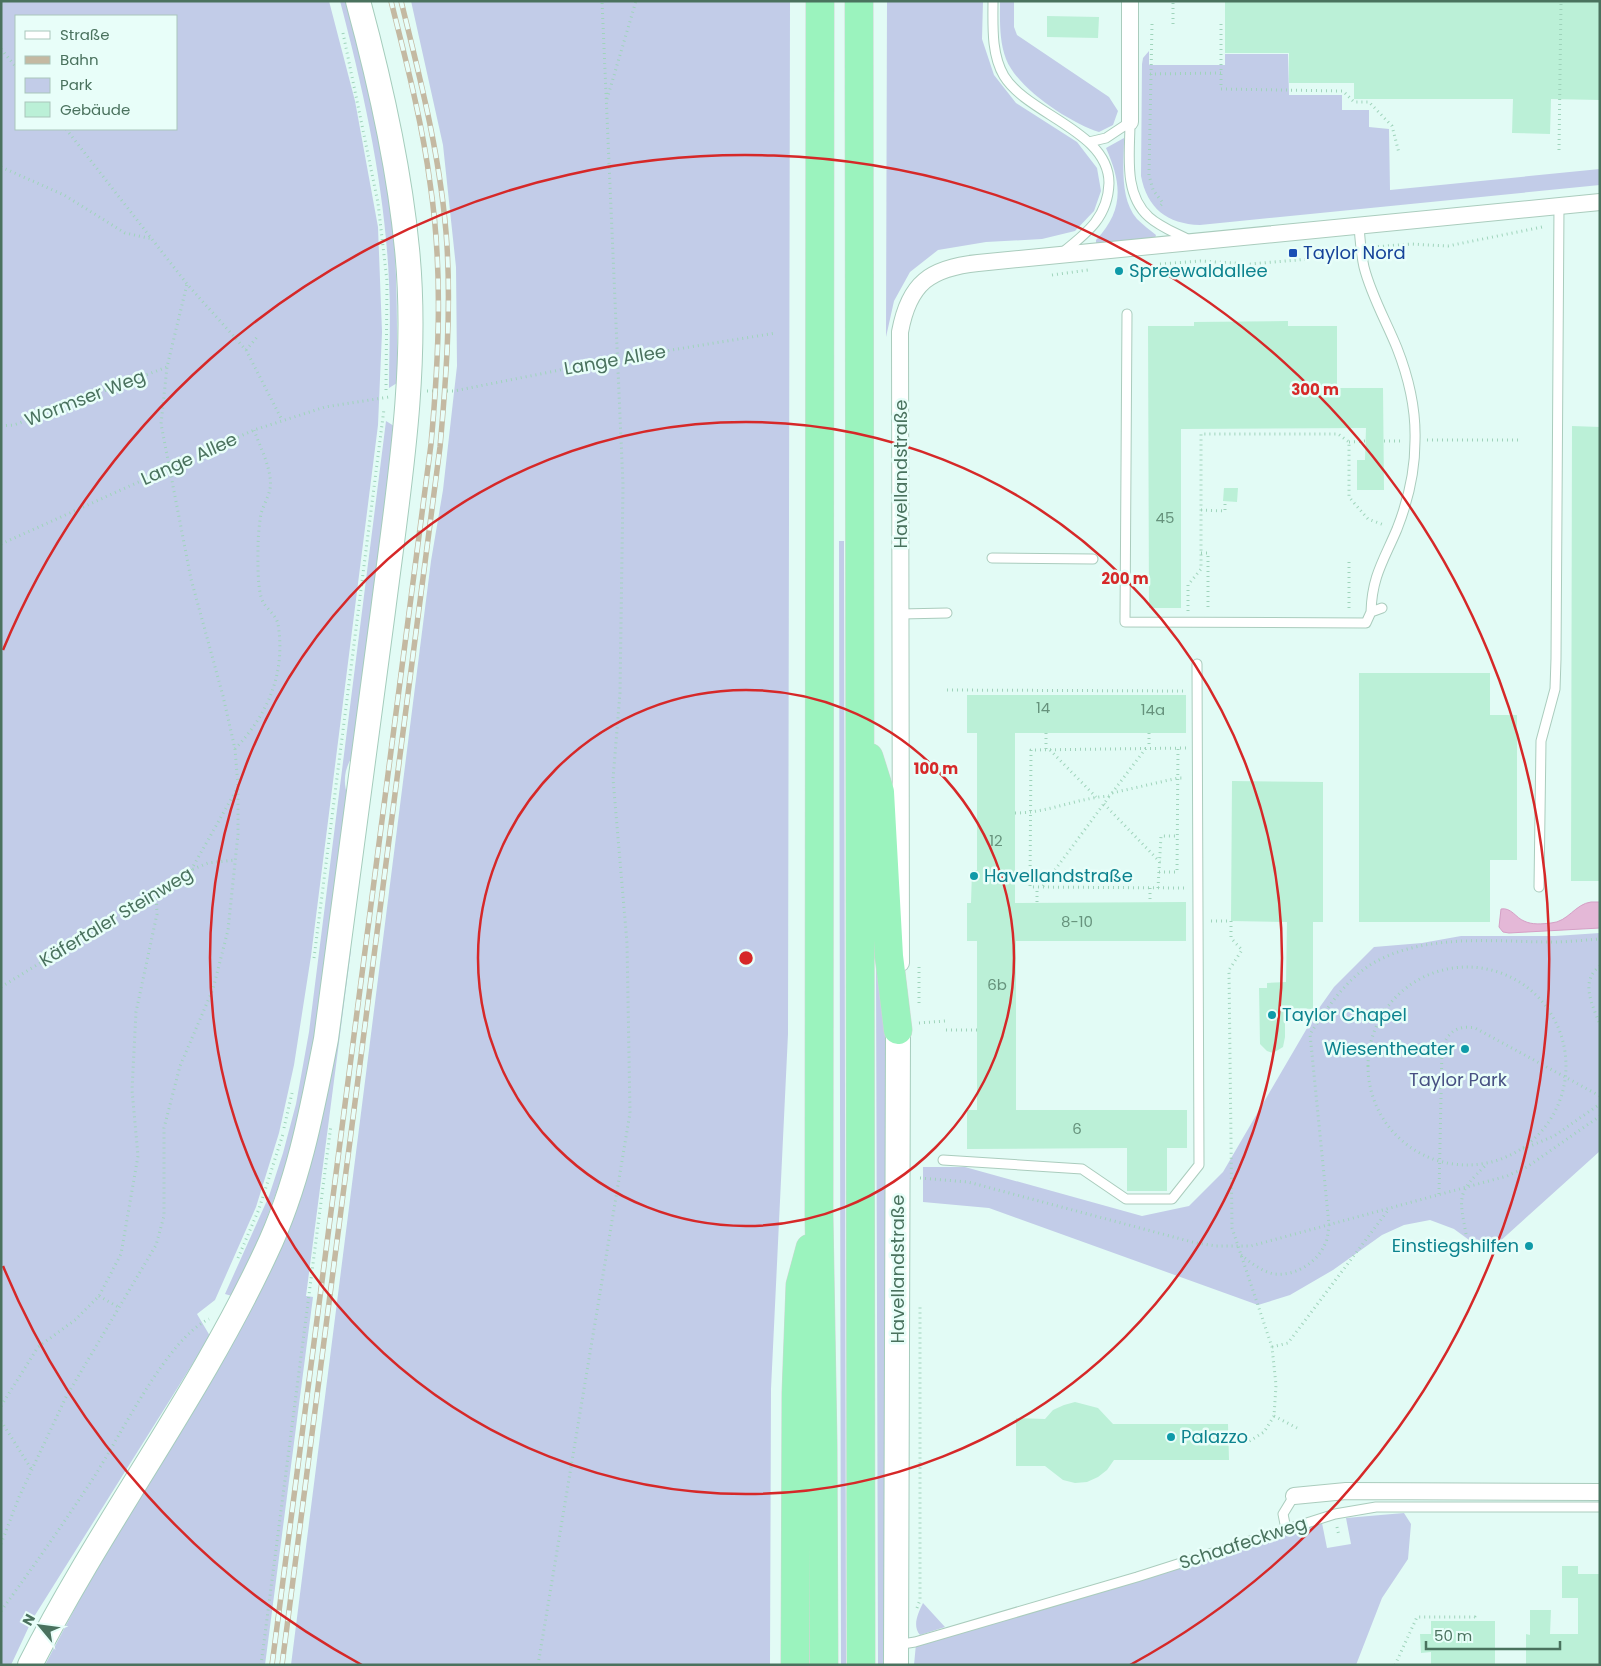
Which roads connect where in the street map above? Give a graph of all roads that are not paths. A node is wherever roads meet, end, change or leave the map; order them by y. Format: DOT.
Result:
graph roads {
  1 [pos="358,1"];
  2 [pos="820,1"];
  3 [pos="859,1"];
  4 [pos="993,1"];
  5 [pos="1130,1"];
  6 [pos="1130,122"];
  7 [pos="1089,142"];
  8 [pos="1600,202"];
  9 [pos="1559,206"];
  10 [pos="1359,226"];
  11 [pos="1194,242"];
  12 [pos="1058,256"];
  13 [pos="1127,314"];
  14 [pos="992,558"];
  15 [pos="1093,559"];
  16 [pos="1382,608"];
  17 [pos="1371,612"];
  18 [pos="947,613"];
  19 [pos="901,614"];
  20 [pos="1197,664"];
  21 [pos="860,728"];
  22 [pos="1539,886"];
  23 [pos="909,1027"];
  24 [pos="943,1160"];
  25 [pos="819,1217"];
  26 [pos="1600,1492"];
  27 [pos="1294,1496"];
  28 [pos="1600,1507"];
  29 [pos="1286,1529"];
  30 [pos="795,1631"];
  31 [pos="898,1658"];
  32 [pos="30,1665"];
  33 [pos="782,1665"];
  34 [pos="795,1665"];
  35 [pos="824,1665"];
  36 [pos="861,1665"];
  1 -- 32 [label="main road"];
  2 -- 25 [label="highway"];
  3 -- 21 [label="highway"];
  4 -- 7 [label="lane"];
  5 -- 6 [label="street"];
  6 -- 7 [label="lane"];
  6 -- 11 [label="lane"];
  7 -- 12 [label="lane"];
  8 -- 9 [label="street"];
  9 -- 10 [label="street"];
  9 -- 22 [label="lane"];
  10 -- 11 [label="street"];
  10 -- 17 [label="lane"];
  11 -- 12 [label="street"];
  12 -- 19 [label="street, Havellandstraße"];
  13 -- 17 [label="lane"];
  14 -- 15 [label="lane"];
  16 -- 17 [label="lane"];
  18 -- 19 [label="lane"];
  19 -- 23 [label="street, Havellandstraße"];
  20 -- 24 [label="lane"];
  21 -- 23 [label="highway"];
  21 -- 36 [label="highway"];
  23 -- 31 [label="main road, Havellandstraße"];
  25 -- 30 [label="highway"];
  25 -- 35 [label="highway"];
  26 -- 27 [label="street"];
  27 -- 29 [label="lane"];
  28 -- 29 [label="lane, Schaafeckweg"];
  29 -- 31 [label="lane, Schaafeckweg"];
  30 -- 33 [label="highway"];
  30 -- 34 [label="highway"];
}
